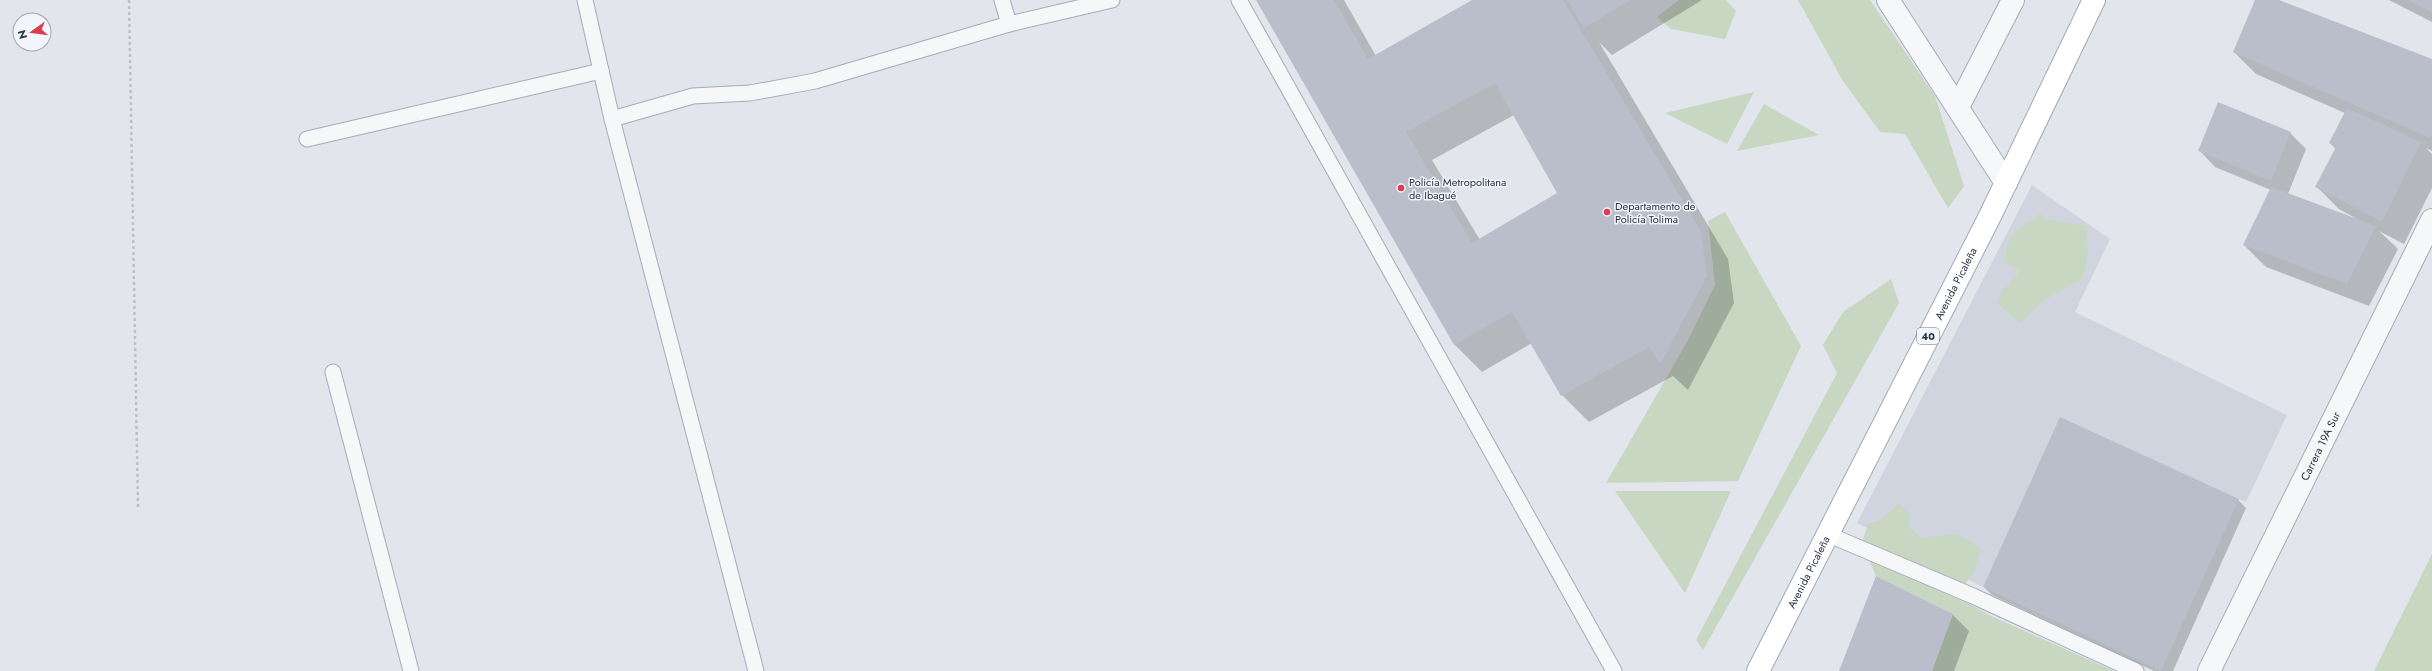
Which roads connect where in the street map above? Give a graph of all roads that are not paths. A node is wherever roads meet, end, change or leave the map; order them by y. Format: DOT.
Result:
graph roads {
  1 [pos="585,0"];
  2 [pos="1002,0"];
  3 [pos="1112,0"];
  4 [pos="1239,0"];
  5 [pos="1888,0"];
  6 [pos="2013,0"];
  7 [pos="2094,0"];
  8 [pos="1009,24"];
  9 [pos="602,71"];
  10 [pos="1958,107"];
  11 [pos="612,119"];
  12 [pos="307,139"];
  13 [pos="2006,183"];
  14 [pos="2432,220"];
  15 [pos="333,372"];
  16 [pos="1827,534"];
  17 [pos="411,671"];
  18 [pos="756,671"];
  19 [pos="1614,671"];
  20 [pos="1758,671"];
  21 [pos="2136,671"];
  22 [pos="2209,671"];
  1 -- 9 [label="lane"];
  2 -- 8 [label="lane"];
  3 -- 8 [label="lane"];
  4 -- 19 [label="lane"];
  5 -- 10 [label="street"];
  6 -- 10 [label="street"];
  7 -- 13 [label="main road, Avenida Picaleña / 40"];
  8 -- 11 [label="lane"];
  9 -- 11 [label="lane"];
  9 -- 12 [label="lane"];
  10 -- 13 [label="street"];
  11 -- 18 [label="lane"];
  13 -- 16 [label="main road, Avenida Picaleña / 40"];
  14 -- 22 [label="street, Carrera 19A Sur"];
  15 -- 17 [label="lane"];
  16 -- 20 [label="main road, Avenida Picaleña / 40"];
  16 -- 21 [label="lane"];
}
